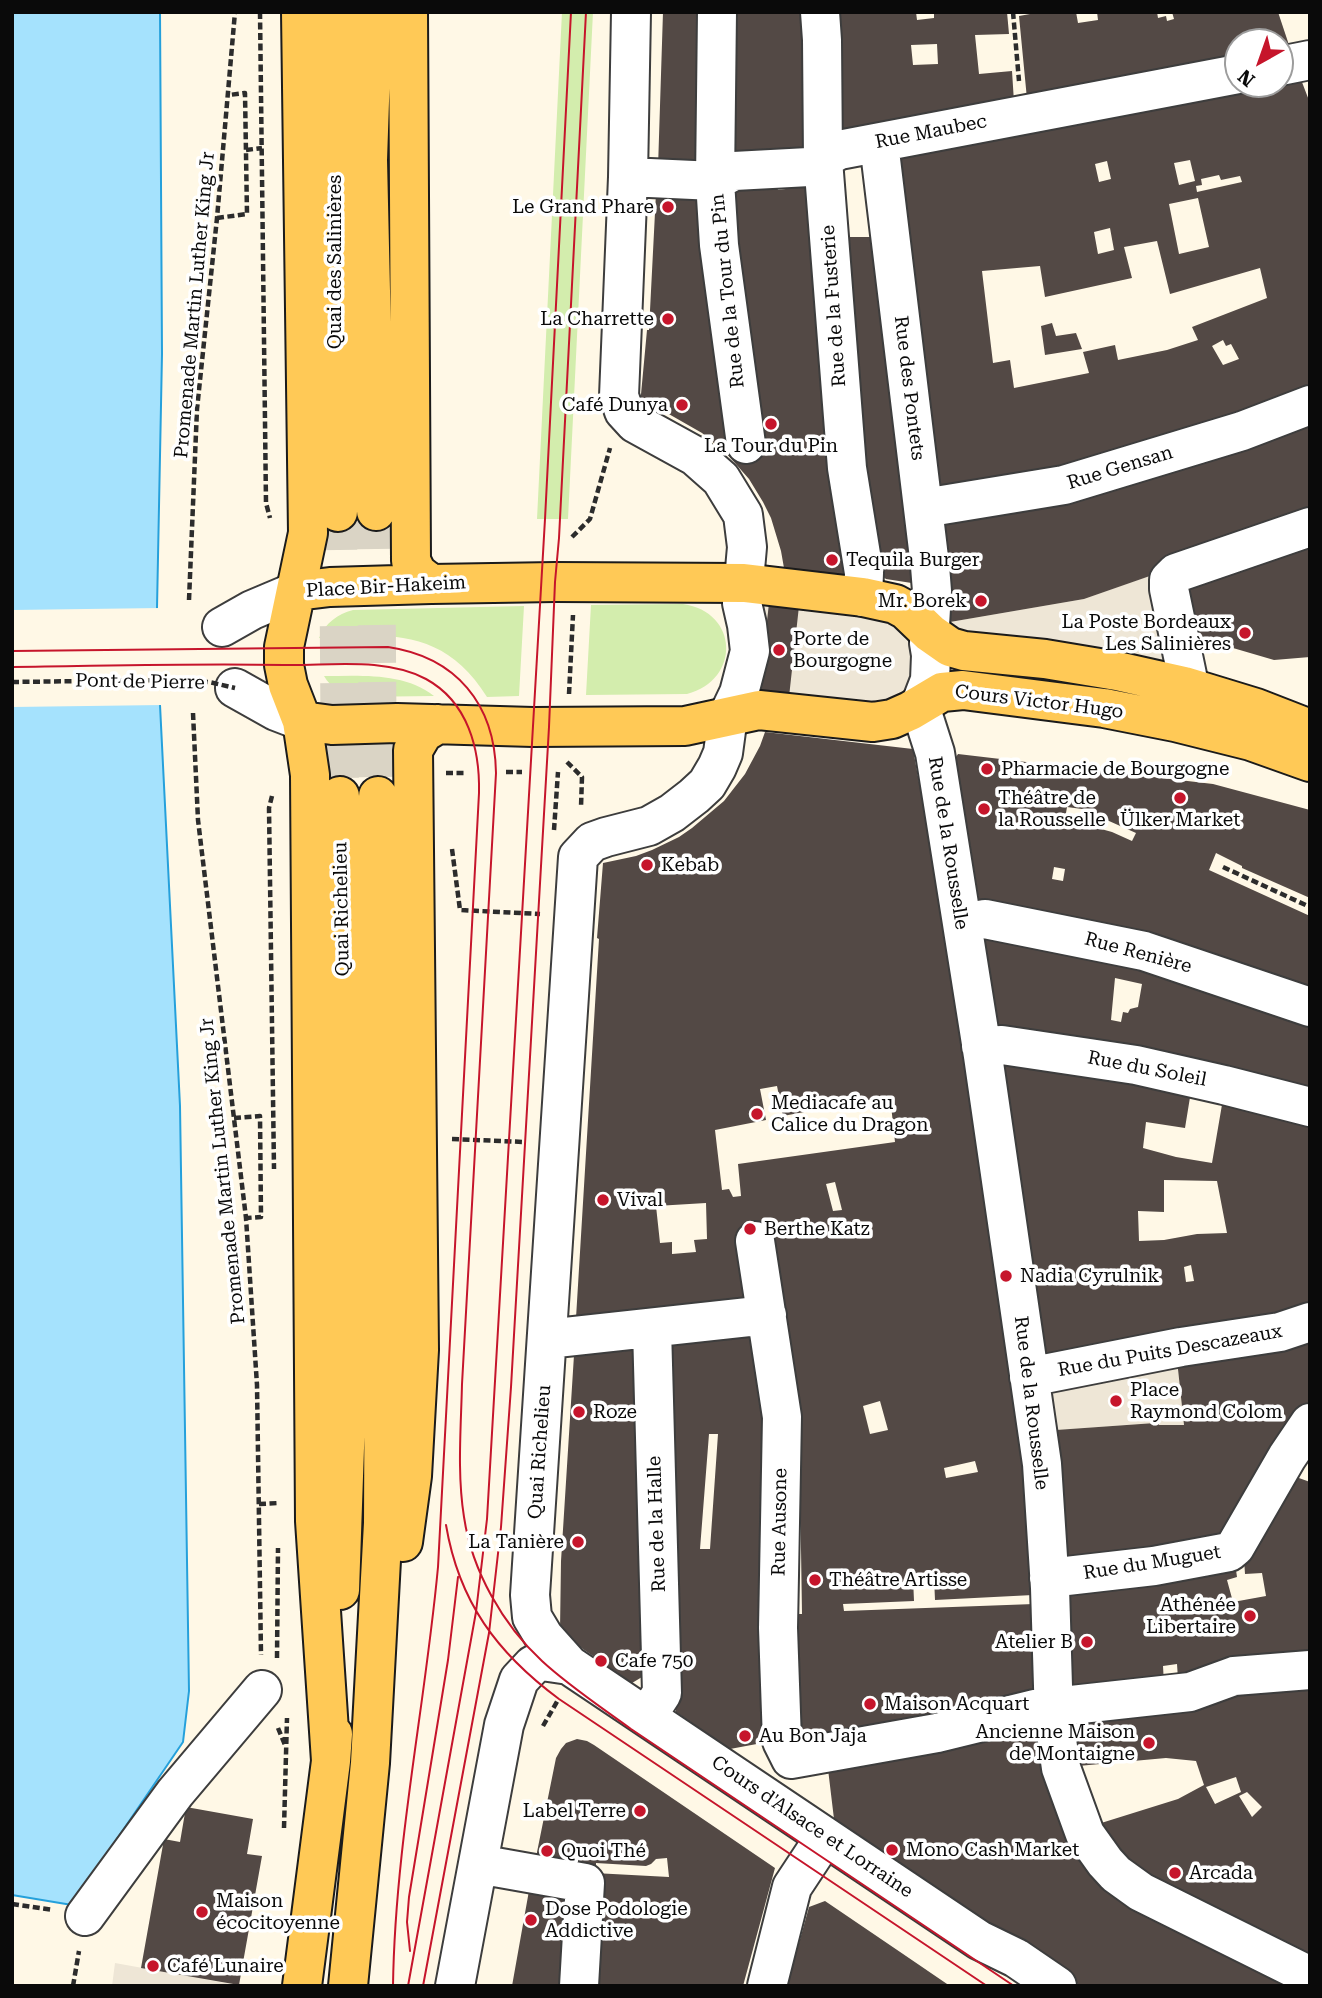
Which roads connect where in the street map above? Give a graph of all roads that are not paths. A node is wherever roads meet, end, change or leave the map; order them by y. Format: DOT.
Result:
graph roads {
  1 [pos="301,12"];
  2 [pos="335,12"];
  3 [pos="373,12"];
  4 [pos="408,12"];
  5 [pos="631,12"];
  6 [pos="717,12"];
  7 [pos="820,12"];
  8 [pos="1224,77"];
  9 [pos="879,143"];
  10 [pos="823,160"];
  11 [pos="628,177"];
  12 [pos="715,181"];
  13 [pos="1310,405"];
  14 [pos="734,463"];
  15 [pos="924,508"];
  16 [pos="376,510"];
  17 [pos="338,512"];
  18 [pos="1310,527"];
  19 [pos="744,583"];
  20 [pos="431,584"];
  21 [pos="297,591"];
  22 [pos="863,597"];
  23 [pos="222,627"];
  24 [pos="930,633"];
  25 [pos="1184,686"];
  26 [pos="235,688"];
  27 [pos="920,706"];
  28 [pos="729,716"];
  29 [pos="302,721"];
  30 [pos="438,724"];
  31 [pos="1308,732"];
  32 [pos="340,796"];
  33 [pos="378,796"];
  34 [pos="962,923"];
  35 [pos="1310,1007"];
  36 [pos="981,1046"];
  37 [pos="1310,1107"];
  38 [pos="755,1241"];
  39 [pos="767,1315"];
  40 [pos="1310,1322"];
  41 [pos="652,1328"];
  42 [pos="547,1339"];
  43 [pos="1029,1377"];
  44 [pos="1310,1423"];
  45 [pos="1049,1578"];
  46 [pos="569,1665"];
  47 [pos="1310,1670"];
  48 [pos="262,1690"];
  49 [pos="1053,1707"];
  50 [pos="647,1716"];
  51 [pos="791,1759"];
  52 [pos="331,1761"];
  53 [pos="370,1763"];
  54 [pos="765,1796"];
  55 [pos="825,1837"];
  56 [pos="478,1864"];
  57 [pos="85,1916"];
  58 [pos="1310,1976"];
  59 [pos="302,1986"];
  60 [pos="348,1986"];
  61 [pos="455,1986"];
  62 [pos="579,1986"];
  63 [pos="767,1986"];
  64 [pos="1057,1986"];
  1 -- 21 [label="main road"];
  2 -- 17 [label="main road, Quai des Salinières"];
  3 -- 16 [label="main road, Quai des Salinières"];
  4 -- 20 [label="main road"];
  5 -- 11 [label="street"];
  6 -- 12 [label="street, Rue de la Tour du Pin"];
  7 -- 10 [label="street, Rue de la Fusterie"];
  8 -- 9 [label="street, Rue Maubec"];
  9 -- 10 [label="street, Rue Maubec"];
  9 -- 15 [label="street, Rue des Pontets"];
  10 -- 12 [label="street, Rue Maubec"];
  10 -- 22 [label="street, Rue de la Fusterie"];
  11 -- 12 [label="street, Rue Maubec"];
  11 -- 14 [label="street"];
  12 -- 14 [label="street, Rue de la Tour du Pin"];
  13 -- 15 [label="street, Rue Gensan"];
  14 -- 19 [label="street"];
  15 -- 24 [label="street, Rue des Pontets"];
  18 -- 25 [label="street"];
  19 -- 20 [label="main road, Place Bir-Hakeim"];
  19 -- 22 [label="main road, Cours Victor Hugo"];
  19 -- 28 [label="street"];
  20 -- 21 [label="main road, Place Bir-Hakeim"];
  21 -- 23 [label="street"];
  21 -- 29 [label="main road, Place Bir-Hakeim"];
  22 -- 24 [label="main road, Cours Victor Hugo"];
  24 -- 25 [label="main road, Cours Victor Hugo"];
  24 -- 27 [label="street, Rue des Pontets"];
  25 -- 31 [label="main road, Cours Victor Hugo"];
  26 -- 29 [label="street"];
  27 -- 28 [label="main road, Cours Victor Hugo"];
  27 -- 31 [label="main road, Cours Victor Hugo"];
  27 -- 34 [label="street, Rue de la Rousselle"];
  28 -- 30 [label="main road"];
  28 -- 42 [label="street, Quai Richelieu"];
  29 -- 30 [label="main road"];
  29 -- 52 [label="main road, Place Bir-Hakeim"];
  30 -- 53 [label="main road"];
  32 -- 52 [label="main road, Quai Richelieu"];
  33 -- 53 [label="main road, Quai Richelieu"];
  34 -- 35 [label="street, Rue Renière"];
  34 -- 36 [label="street, Rue de la Rousselle"];
  36 -- 37 [label="street, Rue du Soleil"];
  36 -- 43 [label="street, Rue de la Rousselle"];
  38 -- 39 [label="street, Rue Ausone"];
  39 -- 41 [label="street"];
  39 -- 51 [label="street, Rue Ausone"];
  40 -- 43 [label="street, Rue du Puits Descazeaux"];
  41 -- 42 [label="street"];
  41 -- 50 [label="street, Rue de la Halle"];
  42 -- 46 [label="street, Quai Richelieu"];
  43 -- 45 [label="street, Rue de la Rousselle"];
  44 -- 45 [label="street, Rue du Muguet"];
  45 -- 49 [label="street, Rue de la Rousselle"];
  46 -- 50 [label="street, Cours d'Alsace et Lorraine"];
  46 -- 56 [label="street"];
  47 -- 49 [label="street"];
  48 -- 57 [label="street"];
  49 -- 51 [label="street"];
  49 -- 58 [label="street, Rue de la Rousselle"];
  50 -- 54 [label="street, Cours d'Alsace et Lorraine"];
  51 -- 54 [label="street"];
  52 -- 59 [label="main road, Quai Richelieu"];
  53 -- 60 [label="main road, Quai Richelieu"];
  54 -- 55 [label="street, Cours d'Alsace et Lorraine"];
  55 -- 63 [label="street"];
  55 -- 64 [label="street, Cours d'Alsace et Lorraine"];
  56 -- 61 [label="street"];
  56 -- 62 [label="street"];
}
